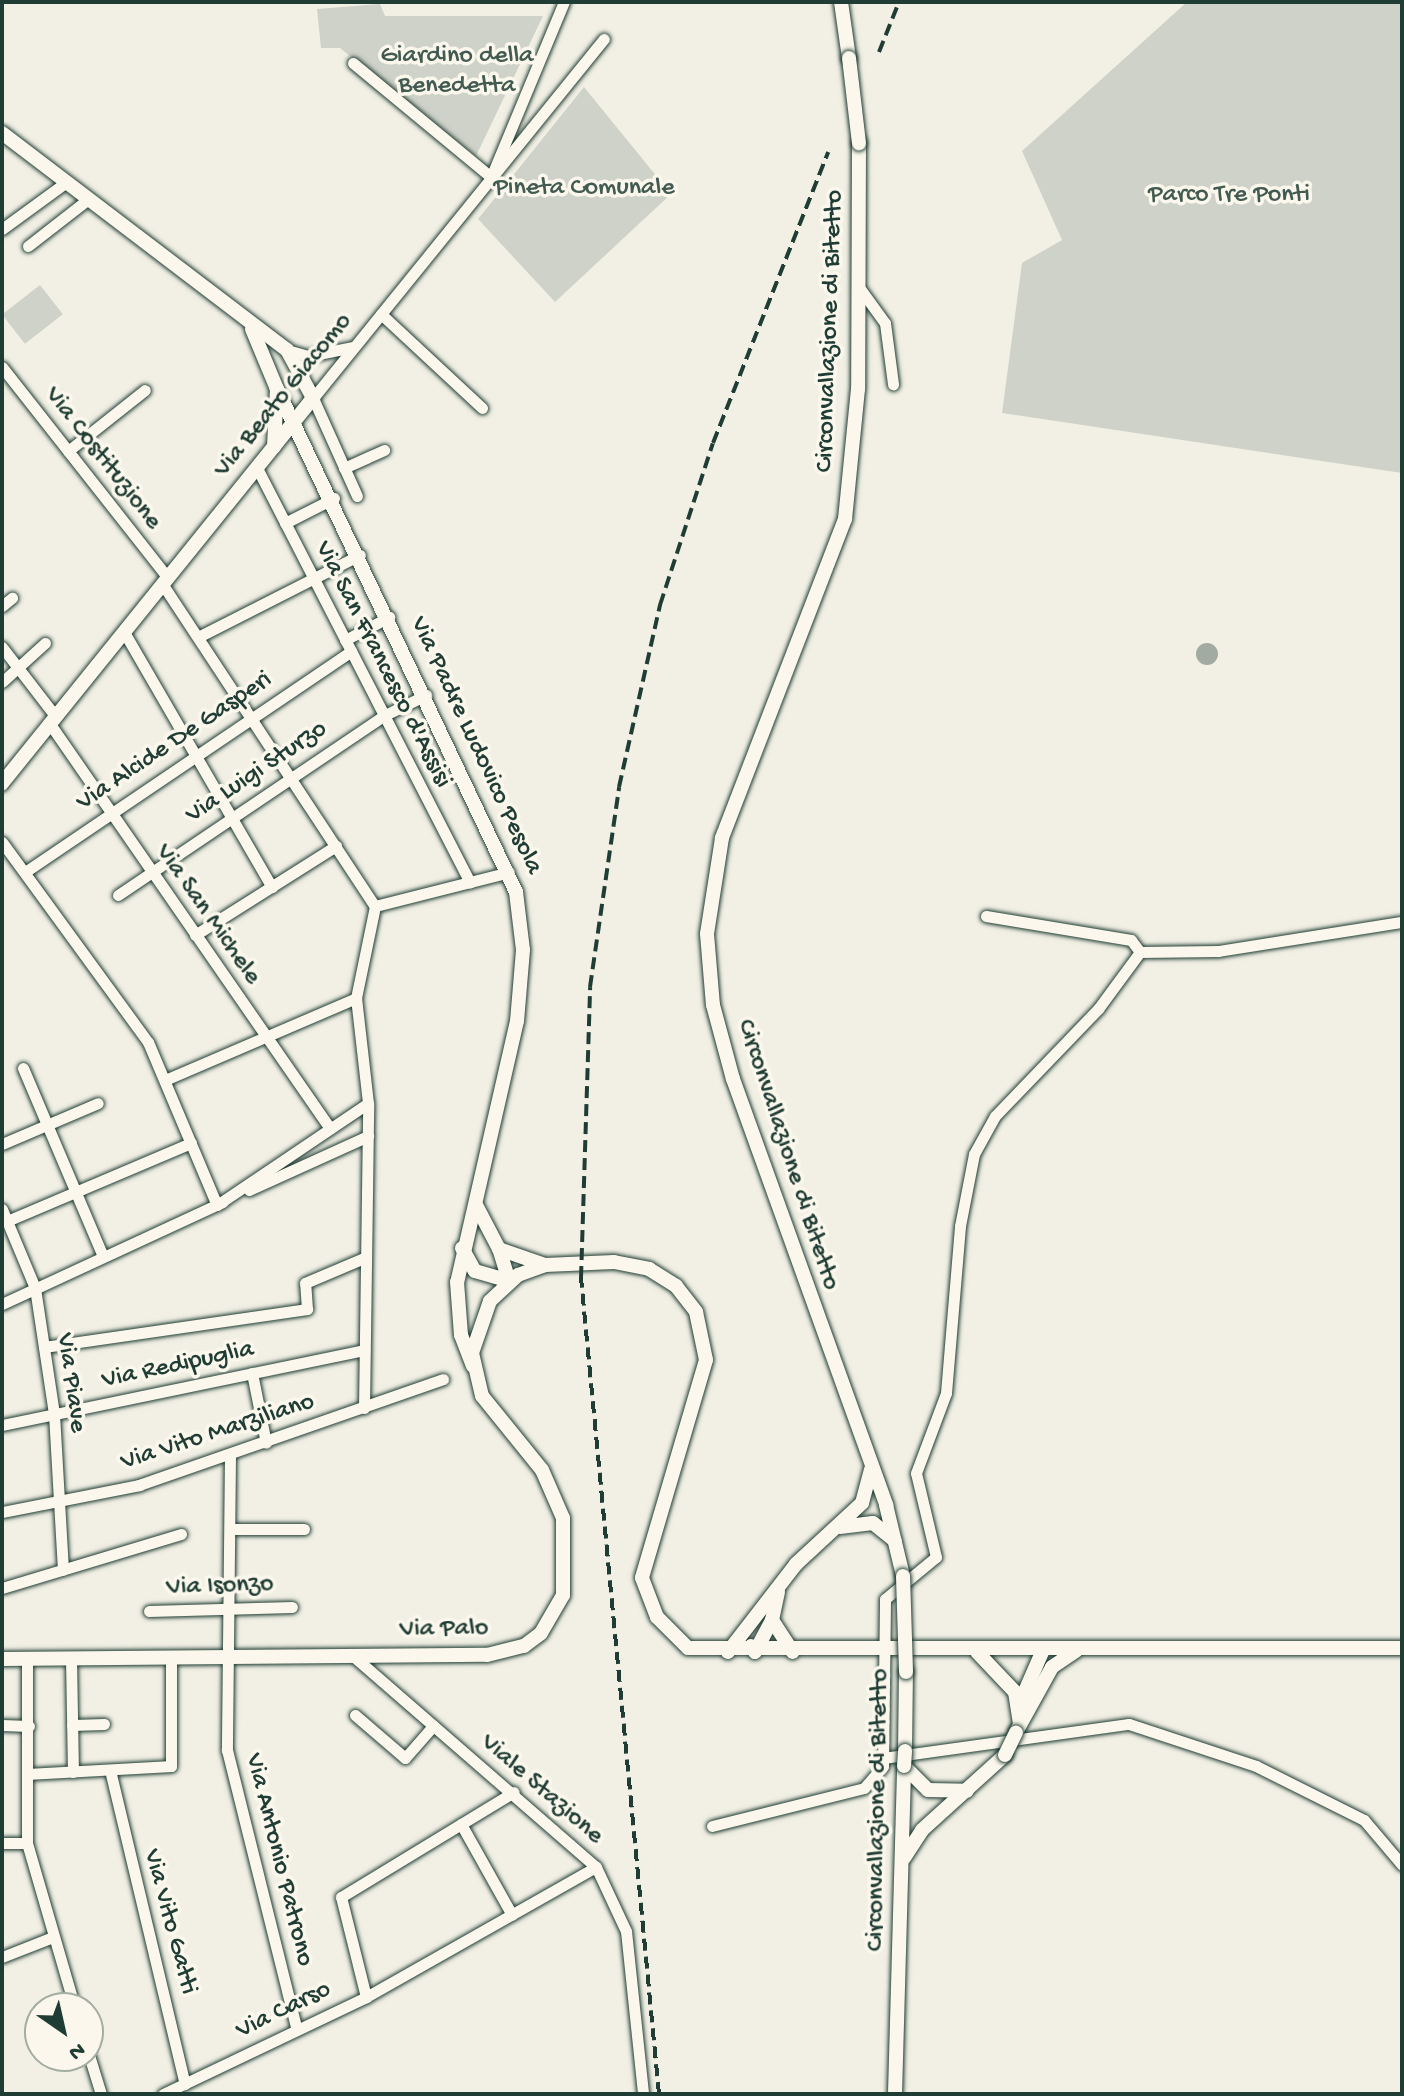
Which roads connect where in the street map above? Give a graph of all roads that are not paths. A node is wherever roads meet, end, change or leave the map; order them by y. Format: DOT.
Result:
graph roads {
  1 [pos="564,2"];
  2 [pos="841,2"];
  3 [pos="604,39"];
  4 [pos="353,63"];
  5 [pos="2,133"];
  6 [pos="491,177"];
  7 [pos="65,183"];
  8 [pos="87,200"];
  9 [pos="2,229"];
  10 [pos="28,246"];
  11 [pos="861,290"];
  12 [pos="381,314"];
  13 [pos="251,327"];
  14 [pos="354,347"];
  15 [pos="287,350"];
  16 [pos="2,367"];
  17 [pos="893,384"];
  18 [pos="277,389"];
  19 [pos="145,390"];
  20 [pos="313,398"];
  21 [pos="482,408"];
  22 [pos="297,418"];
  23 [pos="274,447"];
  24 [pos="384,450"];
  25 [pos="68,451"];
  26 [pos="257,468"];
  27 [pos="344,468"];
  28 [pos="357,496"];
  29 [pos="334,498"];
  30 [pos="285,523"];
  31 [pos="360,555"];
  32 [pos="313,579"];
  33 [pos="165,581"];
  34 [pos="389,617"];
  35 [pos="124,632"];
  36 [pos="202,635"];
  37 [pos="45,643"];
  38 [pos="348,646"];
  39 [pos="2,647"];
  40 [pos="18,668"];
  41 [pos="2,682"];
  42 [pos="426,695"];
  43 [pos="253,714"];
  44 [pos="383,716"];
  45 [pos="53,721"];
  46 [pos="194,754"];
  47 [pos="292,776"];
  48 [pos="4,778"];
  49 [pos="108,813"];
  50 [pos="230,816"];
  51 [pos="2,842"];
  52 [pos="336,846"];
  53 [pos="25,872"];
  54 [pos="150,872"];
  55 [pos="509,872"];
  56 [pos="470,883"];
  57 [pos="272,887"];
  58 [pos="118,895"];
  59 [pos="375,906"];
  60 [pos="986,916"];
  61 [pos="1402,922"];
  62 [pos="195,935"];
  63 [pos="1140,952"];
  64 [pos="356,998"];
  65 [pos="265,1036"];
  66 [pos="23,1068"];
  67 [pos="165,1080"];
  68 [pos="98,1103"];
  69 [pos="368,1103"];
  70 [pos="47,1125"];
  71 [pos="330,1129"];
  72 [pos="368,1136"];
  73 [pos="191,1143"];
  74 [pos="2,1144"];
  75 [pos="75,1192"];
  76 [pos="217,1205"];
  77 [pos="476,1205"];
  78 [pos="2,1209"];
  79 [pos="7,1221"];
  80 [pos="462,1247"];
  81 [pos="499,1249"];
  82 [pos="102,1254"];
  83 [pos="364,1258"];
  84 [pos="545,1265"];
  85 [pos="509,1281"];
  86 [pos="35,1288"];
  87 [pos="2,1304"];
  88 [pos="44,1347"];
  89 [pos="364,1350"];
  90 [pos="473,1366"];
  91 [pos="252,1373"];
  92 [pos="443,1379"];
  93 [pos="364,1408"];
  94 [pos="54,1414"];
  95 [pos="2,1425"];
  96 [pos="266,1443"];
  97 [pos="230,1455"];
  98 [pos="872,1465"];
  99 [pos="62,1500"];
  100 [pos="2,1512"];
  101 [pos="230,1529"];
  102 [pos="304,1529"];
  103 [pos="836,1529"];
  104 [pos="181,1534"];
  105 [pos="897,1543"];
  106 [pos="63,1570"];
  107 [pos="781,1583"];
  108 [pos="2,1588"];
  109 [pos="292,1607"];
  110 [pos="227,1610"];
  111 [pos="149,1611"];
  112 [pos="772,1620"];
  113 [pos="748,1632"];
  114 [pos="1402,1648"];
  115 [pos="1043,1650"];
  116 [pos="885,1651"];
  117 [pos="1076,1651"];
  118 [pos="728,1652"];
  119 [pos="755,1652"];
  120 [pos="793,1652"];
  121 [pos="976,1652"];
  122 [pos="352,1655"];
  123 [pos="171,1657"];
  124 [pos="227,1657"];
  125 [pos="71,1658"];
  126 [pos="2,1659"];
  127 [pos="27,1659"];
  128 [pos="1052,1667"];
  129 [pos="1019,1705"];
  130 [pos="355,1715"];
  131 [pos="104,1724"];
  132 [pos="2,1725"];
  133 [pos="72,1725"];
  134 [pos="29,1726"];
  135 [pos="433,1726"];
  136 [pos="1018,1728"];
  137 [pos="883,1758"];
  138 [pos="904,1766"];
  139 [pos="110,1770"];
  140 [pos="73,1772"];
  141 [pos="28,1774"];
  142 [pos="967,1791"];
  143 [pos="514,1792"];
  144 [pos="461,1824"];
  145 [pos="712,1826"];
  146 [pos="2,1843"];
  147 [pos="27,1843"];
  148 [pos="902,1862"];
  149 [pos="1402,1865"];
  150 [pos="596,1867"];
  151 [pos="512,1915"];
  152 [pos="53,1937"];
  153 [pos="2,1957"];
  154 [pos="70,1992"];
  155 [pos="366,1997"];
  156 [pos="296,2026"];
  157 [pos="94,2072"];
  158 [pos="185,2084"];
  159 [pos="101,2094"];
  160 [pos="163,2094"];
  161 [pos="643,2094"];
  162 [pos="895,2094"];
  1 -- 6 [label="street"];
  2 -- 11 [label="main road, Circonvallazione di Bitetto, bridge"];
  3 -- 6 [label="street, Via Beato Giacomo"];
  4 -- 6 [label="street"];
  5 -- 7 [label="main road"];
  6 -- 12 [label="street, Via Beato Giacomo"];
  7 -- 8 [label="main road"];
  7 -- 9 [label="street"];
  8 -- 10 [label="street"];
  8 -- 13 [label="main road"];
  11 -- 17 [label="street"];
  11 -- 98 [label="main road, Circonvallazione di Bitetto"];
  12 -- 14 [label="street, Via Beato Giacomo"];
  12 -- 21 [label="street"];
  13 -- 15 [label="main road"];
  13 -- 18 [label="main road"];
  14 -- 15 [label="street"];
  14 -- 20 [label="street, Via Beato Giacomo"];
  15 -- 20 [label="main road"];
  16 -- 25 [label="street, Via Costituzione"];
  18 -- 22 [label="main road, Via Padre Ludovico Pesola"];
  18 -- 23 [label="main road"];
  19 -- 25 [label="street"];
  20 -- 22 [label="main road, Via Beato Giacomo"];
  20 -- 27 [label="street"];
  22 -- 23 [label="main road, Via Beato Giacomo"];
  22 -- 29 [label="main road, Via Padre Ludovico Pesola"];
  23 -- 26 [label="main road, Via Beato Giacomo"];
  24 -- 27 [label="street"];
  25 -- 33 [label="street, Via Costituzione"];
  26 -- 30 [label="street, Via San Francesco d'Assisi"];
  26 -- 33 [label="main road, Via Beato Giacomo"];
  27 -- 28 [label="street"];
  29 -- 30 [label="street"];
  29 -- 31 [label="main road, Via Padre Ludovico Pesola"];
  30 -- 32 [label="street, Via San Francesco d'Assisi"];
  31 -- 32 [label="street"];
  31 -- 34 [label="main road, Via Padre Ludovico Pesola"];
  32 -- 36 [label="street"];
  32 -- 38 [label="street, Via San Francesco d'Assisi"];
  33 -- 35 [label="main road, Via Beato Giacomo"];
  33 -- 36 [label="street, Via Costituzione"];
  34 -- 38 [label="street, Via Alcide De Gasperi"];
  34 -- 42 [label="main road, Via Padre Ludovico Pesola"];
  35 -- 45 [label="main road, Via Beato Giacomo"];
  35 -- 46 [label="street"];
  36 -- 43 [label="street, Via Costituzione"];
  37 -- 40 [label="street"];
  38 -- 43 [label="street, Via Alcide De Gasperi"];
  38 -- 44 [label="street, Via San Francesco d'Assisi"];
  39 -- 40 [label="street, Via San Michele"];
  40 -- 41 [label="street"];
  40 -- 45 [label="street, Via San Michele"];
  42 -- 44 [label="street, Via Luigi Sturzo"];
  42 -- 55 [label="main road, Via Padre Ludovico Pesola"];
  43 -- 46 [label="street, Via Alcide De Gasperi"];
  43 -- 47 [label="street, Via Costituzione"];
  44 -- 47 [label="street, Via Luigi Sturzo"];
  44 -- 56 [label="street, Via San Francesco d'Assisi"];
  45 -- 48 [label="main road, Via Beato Giacomo"];
  45 -- 49 [label="street, Via San Michele"];
  46 -- 49 [label="street, Via Alcide De Gasperi"];
  46 -- 50 [label="street"];
  47 -- 50 [label="street, Via Luigi Sturzo"];
  47 -- 52 [label="street, Via Costituzione"];
  49 -- 53 [label="street, Via Alcide De Gasperi"];
  49 -- 54 [label="street, Via San Michele"];
  50 -- 54 [label="street, Via Luigi Sturzo"];
  50 -- 57 [label="street"];
  51 -- 53 [label="street"];
  52 -- 57 [label="street"];
  52 -- 59 [label="street, Via Costituzione"];
  53 -- 67 [label="street"];
  54 -- 58 [label="street, Via Luigi Sturzo"];
  54 -- 62 [label="street, Via San Michele"];
  55 -- 56 [label="street"];
  55 -- 77 [label="main road, Via Padre Ludovico Pesola"];
  56 -- 59 [label="street"];
  57 -- 62 [label="street"];
  59 -- 64 [label="street"];
  60 -- 63 [label="street"];
  61 -- 63 [label="street"];
  62 -- 65 [label="street, Via San Michele"];
  63 -- 116 [label="street"];
  64 -- 65 [label="street"];
  64 -- 69 [label="street"];
  65 -- 67 [label="street"];
  65 -- 71 [label="street, Via San Michele"];
  66 -- 70 [label="street"];
  67 -- 73 [label="street"];
  68 -- 70 [label="street"];
  69 -- 71 [label="street"];
  69 -- 72 [label="street"];
  70 -- 74 [label="street"];
  70 -- 75 [label="street"];
  71 -- 76 [label="street"];
  72 -- 76 [label="street"];
  72 -- 83 [label="street"];
  73 -- 75 [label="street"];
  73 -- 76 [label="street"];
  75 -- 79 [label="street"];
  75 -- 82 [label="street"];
  76 -- 82 [label="street"];
  77 -- 80 [label="main road, Via Padre Ludovico Pesola"];
  77 -- 81 [label="main road"];
  78 -- 79 [label="street, Via Piave"];
  79 -- 86 [label="street, Via Piave"];
  80 -- 85 [label="main road"];
  80 -- 90 [label="main road, Via Padre Ludovico Pesola"];
  81 -- 84 [label="main road"];
  81 -- 85 [label="main road"];
  82 -- 86 [label="street"];
  83 -- 88 [label="street"];
  83 -- 89 [label="street"];
  84 -- 85 [label="main road, Via Palo"];
  84 -- 118 [label="main road"];
  85 -- 90 [label="main road, Via Palo"];
  86 -- 87 [label="street"];
  86 -- 88 [label="street, Via Piave"];
  88 -- 94 [label="street, Via Piave"];
  89 -- 91 [label="street, Via Redipuglia"];
  89 -- 93 [label="street"];
  90 -- 122 [label="main road, Via Palo"];
  91 -- 94 [label="street, Via Redipuglia"];
  91 -- 96 [label="street"];
  92 -- 93 [label="street, Via Vito Marziliano"];
  93 -- 96 [label="street, Via Vito Marziliano"];
  94 -- 95 [label="street, Via Redipuglia"];
  94 -- 99 [label="street, Via Piave"];
  96 -- 97 [label="street, Via Vito Marziliano"];
  97 -- 99 [label="street, Via Vito Marziliano"];
  97 -- 101 [label="street, Via Antonio Patrono"];
  98 -- 103 [label="main road"];
  98 -- 105 [label="main road, Circonvallazione di Bitetto"];
  99 -- 100 [label="street, Via Vito Marziliano"];
  99 -- 106 [label="street, Via Piave"];
  101 -- 102 [label="street"];
  101 -- 110 [label="street, Via Antonio Patrono"];
  103 -- 105 [label="main road"];
  103 -- 107 [label="main road"];
  104 -- 106 [label="street"];
  105 -- 138 [label="main road, Circonvallazione di Bitetto, bridge"];
  106 -- 108 [label="street"];
  107 -- 112 [label="main road"];
  107 -- 113 [label="main road"];
  109 -- 110 [label="street, Via Isonzo"];
  110 -- 111 [label="street, Via Isonzo"];
  110 -- 124 [label="street, Via Antonio Patrono"];
  112 -- 119 [label="main road"];
  112 -- 120 [label="main road"];
  113 -- 118 [label="main road"];
  113 -- 119 [label="main road"];
  114 -- 117 [label="main road"];
  115 -- 117 [label="main road"];
  115 -- 121 [label="main road"];
  115 -- 128 [label="main road"];
  115 -- 129 [label="main road"];
  116 -- 120 [label="main road"];
  116 -- 121 [label="main road"];
  116 -- 137 [label="street"];
  117 -- 128 [label="main road"];
  118 -- 119 [label="main road"];
  119 -- 120 [label="main road"];
  121 -- 129 [label="main road"];
  122 -- 124 [label="main road, Via Palo"];
  122 -- 135 [label="street, Viale Stazione"];
  123 -- 124 [label="main road, Via Palo"];
  123 -- 125 [label="main road, Via Palo"];
  123 -- 139 [label="street"];
  124 -- 156 [label="street, Via Antonio Patrono"];
  125 -- 127 [label="main road, Via Palo"];
  125 -- 133 [label="street"];
  126 -- 127 [label="main road, Via Palo"];
  127 -- 134 [label="street"];
  128 -- 136 [label="main road"];
  129 -- 136 [label="main road"];
  130 -- 135 [label="street"];
  131 -- 133 [label="street"];
  132 -- 134 [label="street"];
  133 -- 140 [label="street"];
  134 -- 141 [label="street"];
  135 -- 143 [label="street, Viale Stazione"];
  136 -- 142 [label="main road, bridge"];
  137 -- 145 [label="street"];
  137 -- 149 [label="street"];
  138 -- 142 [label="main road"];
  138 -- 148 [label="main road, Circonvallazione di Bitetto"];
  139 -- 140 [label="street"];
  139 -- 158 [label="street, Via Vito Gatti"];
  140 -- 141 [label="street"];
  141 -- 147 [label="street"];
  142 -- 148 [label="main road"];
  143 -- 144 [label="street, Via Carso"];
  143 -- 150 [label="street, Viale Stazione"];
  144 -- 151 [label="street"];
  144 -- 155 [label="street, Via Carso"];
  146 -- 147 [label="street"];
  147 -- 152 [label="street"];
  148 -- 162 [label="main road, Circonvallazione di Bitetto"];
  150 -- 151 [label="street"];
  150 -- 161 [label="street, Viale Stazione"];
  151 -- 155 [label="street"];
  152 -- 153 [label="street"];
  152 -- 154 [label="street"];
  155 -- 156 [label="street, Via Carso"];
  156 -- 158 [label="street, Via Carso"];
  157 -- 159 [label="street"];
  158 -- 160 [label="street, Via Carso"];
}
